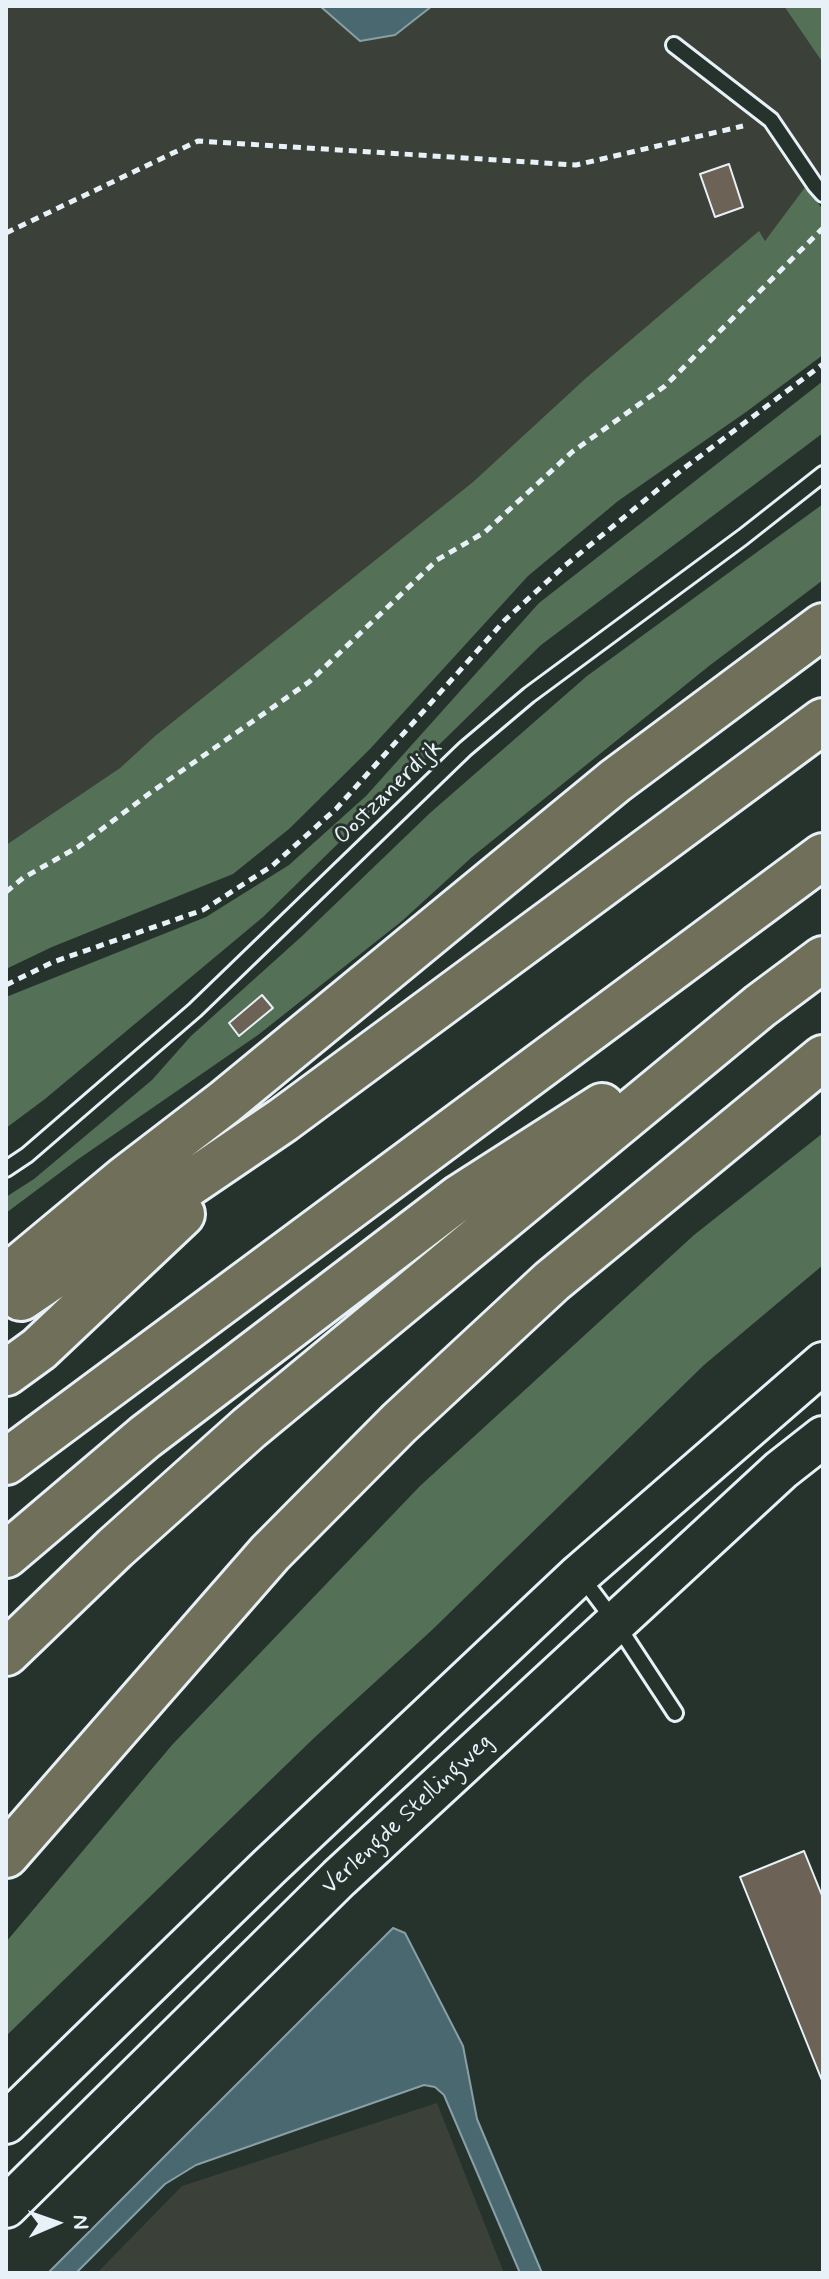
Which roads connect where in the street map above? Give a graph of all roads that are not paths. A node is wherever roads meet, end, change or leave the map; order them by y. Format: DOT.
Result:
graph roads {
  1 [pos="674,45"];
  2 [pos="823,194"];
  3 [pos="823,474"];
  4 [pos="823,626"];
  5 [pos="823,721"];
  6 [pos="823,856"];
  7 [pos="823,959"];
  8 [pos="760,1006"];
  9 [pos="823,1058"];
  10 [pos="283,1120"];
  11 [pos="6,1169"];
  12 [pos="6,1278"];
  13 [pos="6,1308"];
  14 [pos="823,1363"];
  15 [pos="6,1373"];
  16 [pos="823,1437"];
  17 [pos="6,1462"];
  18 [pos="6,1555"];
  19 [pos="579,1575"];
  20 [pos="616,1623"];
  21 [pos="6,1653"];
  22 [pos="675,1713"];
  23 [pos="6,1855"];
  24 [pos="6,2123"];
  25 [pos="6,2207"];
  1 -- 2 [label="lane"];
  3 -- 11 [label="lane, Oostzanerdijk"];
  4 -- 12 [label="highway"];
  5 -- 10 [label="highway"];
  6 -- 17 [label="highway"];
  7 -- 8 [label="highway"];
  8 -- 18 [label="highway"];
  8 -- 21 [label="highway"];
  9 -- 23 [label="highway"];
  10 -- 13 [label="highway"];
  10 -- 15 [label="highway"];
  14 -- 19 [label="main road"];
  16 -- 20 [label="main road, Verlengde Stellingweg"];
  19 -- 20 [label="lane"];
  19 -- 24 [label="main road"];
  20 -- 22 [label="lane"];
  20 -- 25 [label="main road, Verlengde Stellingweg"];
}
